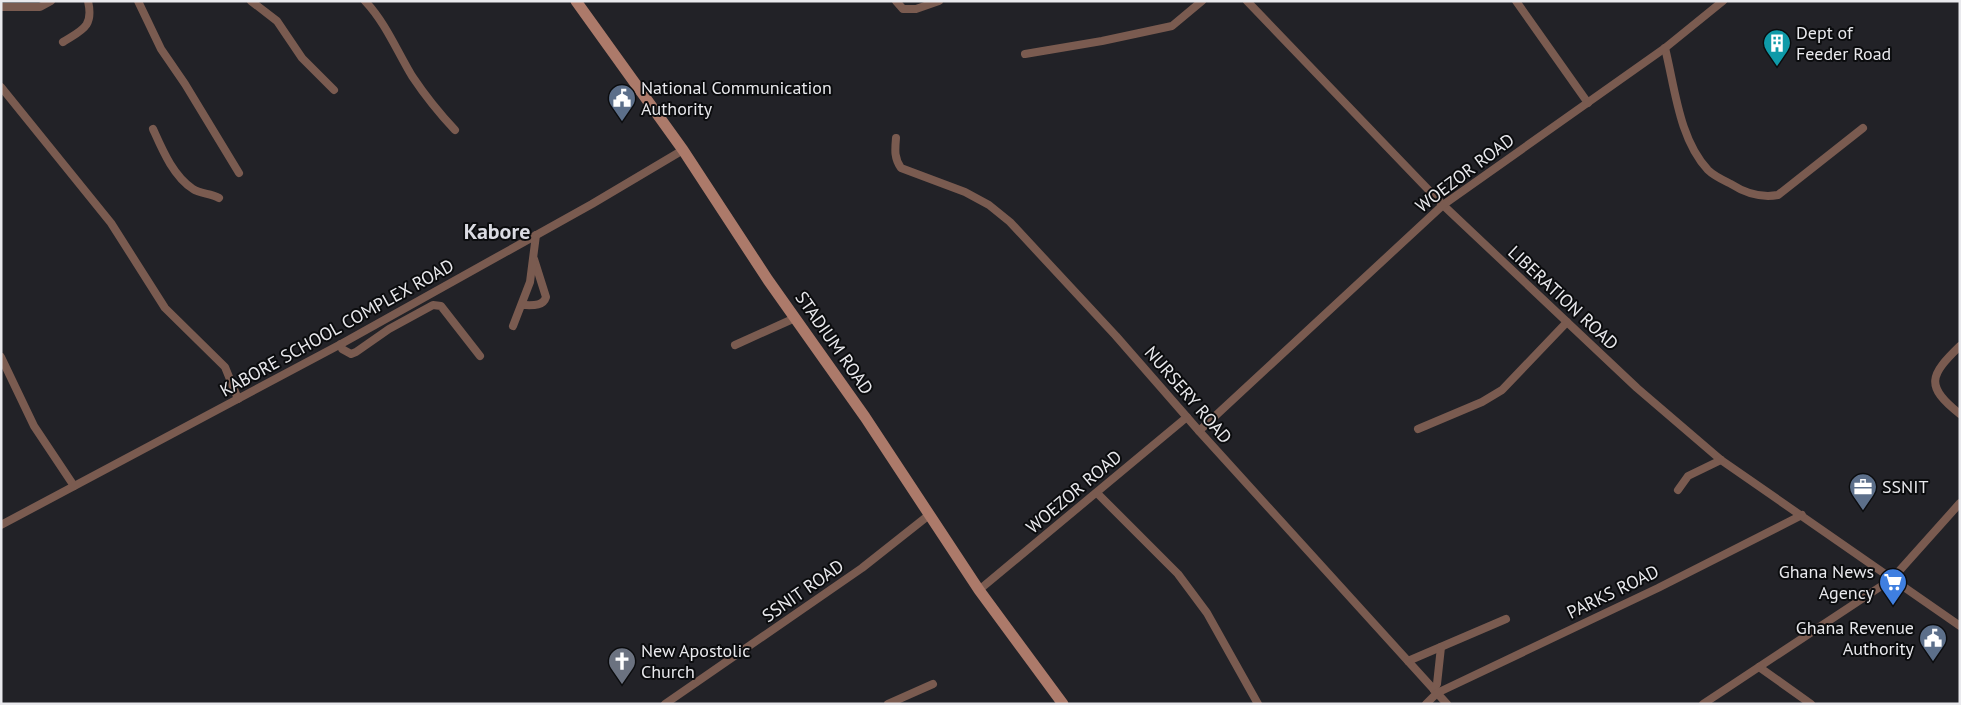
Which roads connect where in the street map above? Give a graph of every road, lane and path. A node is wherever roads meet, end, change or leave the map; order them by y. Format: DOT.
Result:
graph roads {
  1 [pos="51,1"];
  2 [pos="88,1"];
  3 [pos="138,1"];
  4 [pos="251,1"];
  5 [pos="365,1"];
  6 [pos="576,1"];
  7 [pos="896,1"];
  8 [pos="940,1"];
  9 [pos="1202,1"];
  10 [pos="1247,1"];
  11 [pos="1516,1"];
  12 [pos="1723,1"];
  13 [pos="1,7"];
  14 [pos="62,42"];
  15 [pos="1665,48"];
  16 [pos="1025,54"];
  17 [pos="1,86"];
  18 [pos="334,90"];
  19 [pos="1588,102"];
  20 [pos="153,128"];
  21 [pos="1863,128"];
  22 [pos="455,130"];
  23 [pos="896,138"];
  24 [pos="683,150"];
  25 [pos="239,173"];
  26 [pos="219,198"];
  27 [pos="1443,205"];
  28 [pos="536,235"];
  29 [pos="533,258"];
  30 [pos="522,305"];
  31 [pos="795,318"];
  32 [pos="1567,322"];
  33 [pos="513,326"];
  34 [pos="341,344"];
  35 [pos="735,345"];
  36 [pos="1960,346"];
  37 [pos="480,356"];
  38 [pos="1,357"];
  39 [pos="238,400"];
  40 [pos="1960,414"];
  41 [pos="1187,417"];
  42 [pos="1418,429"];
  43 [pos="1199,431"];
  44 [pos="1721,460"];
  45 [pos="74,486"];
  46 [pos="1678,490"];
  47 [pos="1097,493"];
  48 [pos="1960,503"];
  49 [pos="929,515"];
  50 [pos="1802,515"];
  51 [pos="1,525"];
  52 [pos="1892,579"];
  53 [pos="979,590"];
  54 [pos="1506,620"];
  55 [pos="1960,626"];
  56 [pos="1441,647"];
  57 [pos="1408,661"];
  58 [pos="1758,667"];
  59 [pos="933,684"];
  60 [pos="1436,692"];
  61 [pos="665,704"];
  62 [pos="888,704"];
  63 [pos="1063,704"];
  64 [pos="1258,704"];
  65 [pos="1426,704"];
  66 [pos="1447,704"];
  67 [pos="1703,704"];
  68 [pos="1811,704"];
  1 -- 13 [label="street"];
  2 -- 14 [label="street"];
  3 -- 25 [label="street"];
  4 -- 18 [label="street"];
  5 -- 22 [label="street"];
  6 -- 24 [label="main road, STADIUM ROAD"];
  7 -- 8 [label="street"];
  9 -- 16 [label="street"];
  10 -- 27 [label="street, LIBERATION ROAD"];
  11 -- 19 [label="street"];
  12 -- 15 [label="street, WOEZOR ROAD"];
  15 -- 19 [label="street, WOEZOR ROAD"];
  15 -- 21 [label="street"];
  17 -- 39 [label="street"];
  19 -- 27 [label="street, WOEZOR ROAD"];
  20 -- 26 [label="street"];
  23 -- 41 [label="street, NURSERY ROAD"];
  24 -- 28 [label="street, KABORE SCHOOL COMPLEX ROAD"];
  24 -- 31 [label="main road, STADIUM ROAD"];
  27 -- 32 [label="street, LIBERATION ROAD"];
  27 -- 43 [label="street, WOEZOR ROAD"];
  28 -- 29 [label="street"];
  28 -- 34 [label="street, KABORE SCHOOL COMPLEX ROAD"];
  29 -- 30 [label="street"];
  29 -- 30 [label="street"];
  30 -- 33 [label="street"];
  31 -- 35 [label="street"];
  31 -- 49 [label="main road, STADIUM ROAD"];
  32 -- 42 [label="street"];
  32 -- 44 [label="street, LIBERATION ROAD"];
  34 -- 37 [label="street"];
  34 -- 39 [label="street, KABORE SCHOOL COMPLEX ROAD"];
  36 -- 40 [label="street"];
  38 -- 45 [label="street"];
  39 -- 45 [label="street, KABORE SCHOOL COMPLEX ROAD"];
  41 -- 43 [label="street, NURSERY ROAD"];
  41 -- 47 [label="street, WOEZOR ROAD"];
  43 -- 57 [label="street, NURSERY ROAD"];
  44 -- 46 [label="street"];
  44 -- 50 [label="street, LIBERATION ROAD"];
  45 -- 51 [label="street, KABORE SCHOOL COMPLEX ROAD"];
  47 -- 53 [label="street, WOEZOR ROAD"];
  47 -- 64 [label="street"];
  48 -- 52 [label="street"];
  49 -- 53 [label="main road, STADIUM ROAD"];
  49 -- 61 [label="street, SSNIT ROAD"];
  50 -- 52 [label="street, LIBERATION ROAD"];
  50 -- 60 [label="street, PARKS ROAD"];
  52 -- 55 [label="street, LIBERATION ROAD"];
  52 -- 58 [label="street"];
  53 -- 63 [label="main road, STADIUM ROAD"];
  54 -- 56 [label="street"];
  56 -- 57 [label="street"];
  56 -- 60 [label="street"];
  57 -- 60 [label="street, NURSERY ROAD"];
  58 -- 67 [label="street"];
  58 -- 68 [label="street"];
  59 -- 62 [label="street"];
  60 -- 65 [label="street"];
  60 -- 66 [label="street, NURSERY ROAD"];
}
